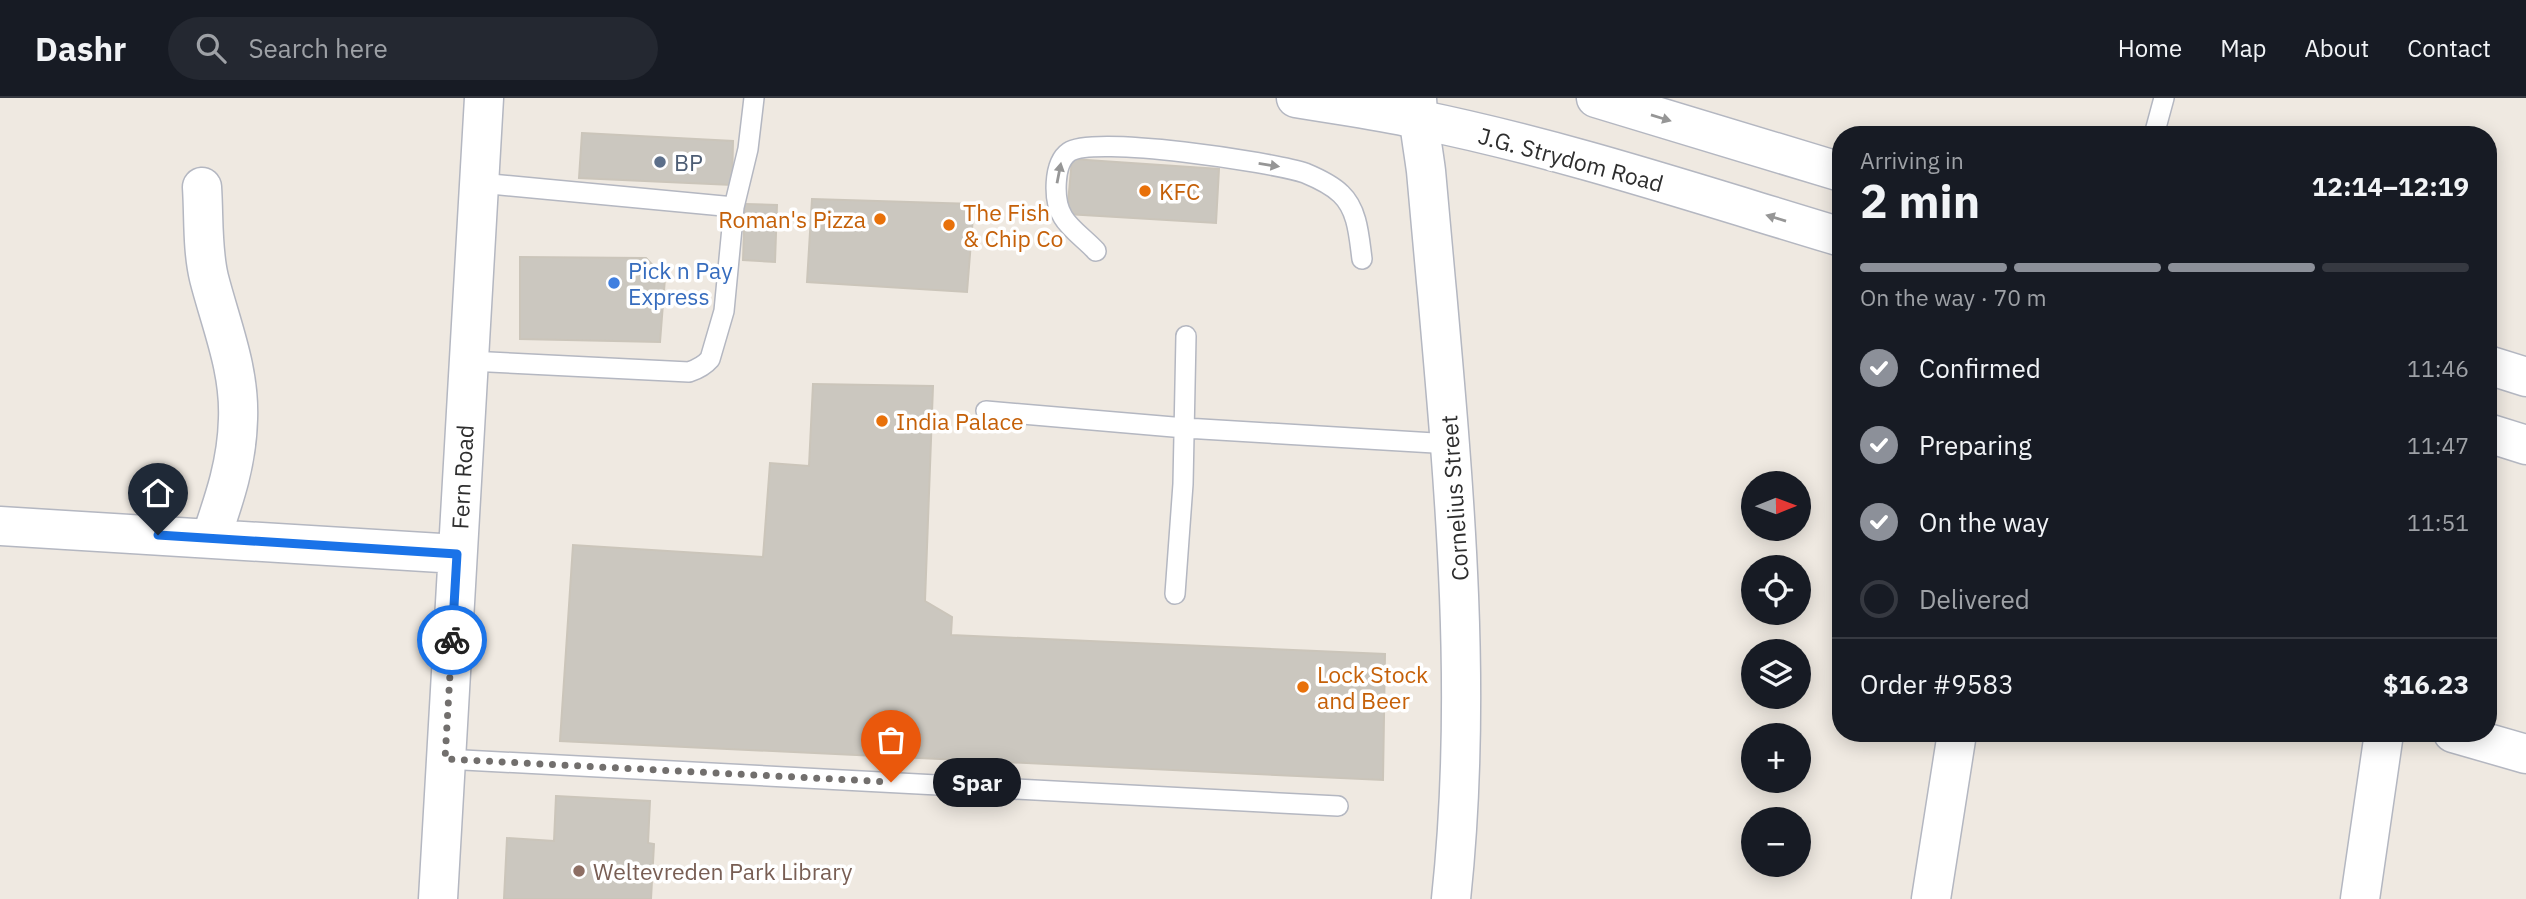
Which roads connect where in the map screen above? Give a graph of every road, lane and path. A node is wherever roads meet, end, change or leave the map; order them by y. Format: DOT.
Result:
graph roads {
  1 [pos="484,98"];
  2 [pos="754,98"];
  3 [pos="1296,98"];
  4 [pos="1596,98"];
  5 [pos="2164,98"];
  6 [pos="1417,108"];
  7 [pos="2156,126"];
  8 [pos="1832,169"];
  9 [pos="480,183"];
  10 [pos="202,187"];
  11 [pos="734,207"];
  12 [pos="1832,234"];
  13 [pos="1096,251"];
  14 [pos="1362,259"];
  15 [pos="1186,336"];
  16 [pos="469,361"];
  17 [pos="2497,368"];
  18 [pos="2526,377"];
  19 [pos="986,411"];
  20 [pos="1185,428"];
  21 [pos="2497,436"];
  22 [pos="1451,444"];
  23 [pos="2526,444"];
  24 [pos="0,526"];
  25 [pos="211,538"];
  26 [pos="457,554"];
  27 [pos="1175,594"];
  28 [pos="1956,742"];
  29 [pos="2383,742"];
  30 [pos="2484,742"];
  31 [pos="2526,754"];
  32 [pos="445,759"];
  33 [pos="1338,806"];
  34 [pos="438,899"];
  35 [pos="1451,899"];
  36 [pos="1931,899"];
  37 [pos="2360,899"];
  1 -- 9 [label="street, Fern Road"];
  2 -- 11 [label="lane"];
  3 -- 6 [label="street, J.G. Strydom Road"];
  4 -- 8 [label="street, one-way"];
  5 -- 7 [label="lane"];
  12 -- 6 [label="street, J.G. Strydom Road, one-way"];
  6 -- 22 [label="street, Cornelius Street"];
  9 -- 11 [label="lane"];
  9 -- 16 [label="street, Fern Road"];
  10 -- 25 [label="street"];
  11 -- 16 [label="lane"];
  13 -- 14 [label="lane, one-way"];
  15 -- 20 [label="lane"];
  16 -- 26 [label="street, Fern Road"];
  17 -- 18 [label="street"];
  19 -- 20 [label="lane"];
  20 -- 22 [label="lane"];
  20 -- 27 [label="lane"];
  21 -- 23 [label="street"];
  22 -- 35 [label="street, Cornelius Street"];
  24 -- 25 [label="street"];
  25 -- 26 [label="street"];
  26 -- 32 [label="street, Fern Road"];
  28 -- 36 [label="street"];
  29 -- 37 [label="street"];
  30 -- 31 [label="street"];
  32 -- 33 [label="lane"];
  32 -- 34 [label="street, Fern Road"];
}
